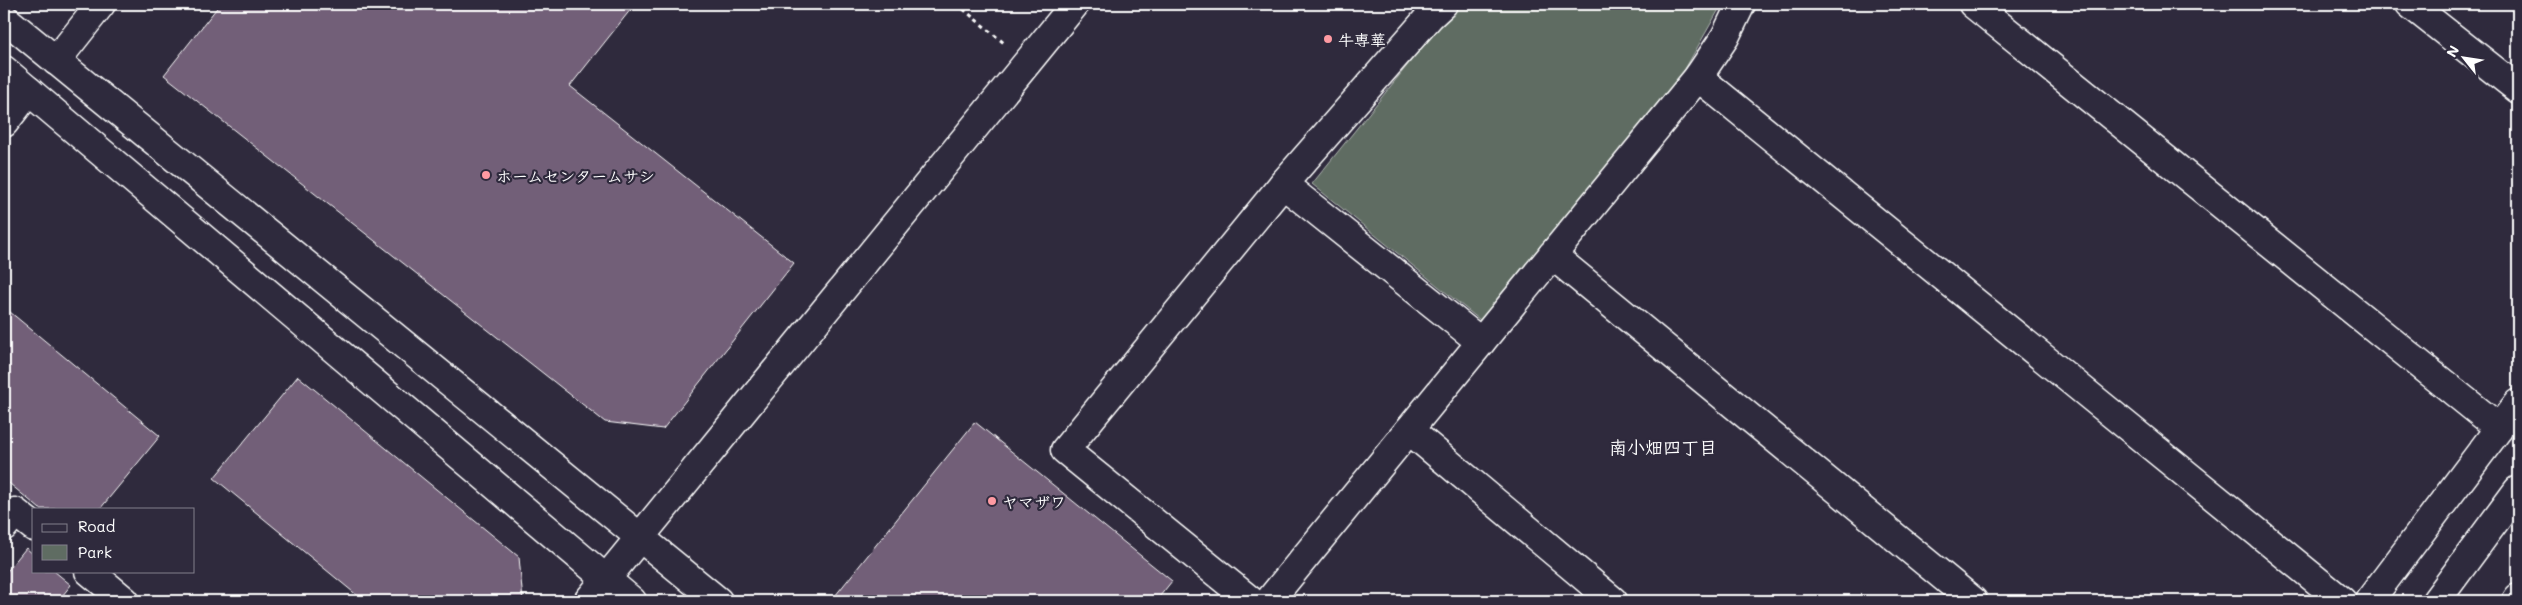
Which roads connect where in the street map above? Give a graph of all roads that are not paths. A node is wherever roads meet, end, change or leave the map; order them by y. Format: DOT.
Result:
graph roads {
  1 [pos="101,4"];
  2 [pos="1075,4"];
  3 [pos="1741,4"];
  4 [pos="2410,4"];
  5 [pos="1983,6"];
  6 [pos="1429,8"];
  7 [pos="4,18"];
  8 [pos="56,61"];
  9 [pos="4,70"];
  10 [pos="1698,77"];
  11 [pos="2518,89"];
  12 [pos="29,91"];
  13 [pos="4,123"];
  14 [pos="1283,184"];
  15 [pos="1552,255"];
  16 [pos="1481,342"];
  17 [pos="2518,403"];
  18 [pos="2499,428"];
  19 [pos="1409,430"];
  20 [pos="2518,490"];
  21 [pos="639,537"];
  22 [pos="89,572"];
  23 [pos="606,580"];
  24 [pos="126,601"];
  25 [pos="588,601"];
  26 [pos="632,601"];
  27 [pos="718,601"];
  28 [pos="1251,601"];
  29 [pos="1269,601"];
  30 [pos="1614,601"];
  31 [pos="1973,601"];
  32 [pos="2342,601"];
  33 [pos="2369,601"];
  34 [pos="2436,601"];
  1 -- 8 [label="street"];
  2 -- 21 [label="street"];
  3 -- 10 [label="street"];
  4 -- 11 [label="street"];
  5 -- 18 [label="street"];
  6 -- 14 [label="street"];
  7 -- 8 [label="street"];
  8 -- 21 [label="street"];
  9 -- 12 [label="street"];
  10 -- 15 [label="street"];
  10 -- 32 [label="street"];
  12 -- 13 [label="street"];
  12 -- 23 [label="street"];
  14 -- 16 [label="street"];
  14 -- 28 [label="street"];
  15 -- 16 [label="street"];
  15 -- 31 [label="street"];
  16 -- 19 [label="street"];
  17 -- 18 [label="street"];
  18 -- 33 [label="street"];
  19 -- 29 [label="street"];
  19 -- 30 [label="street"];
  20 -- 34 [label="street"];
  21 -- 23 [label="street"];
  21 -- 27 [label="street"];
  22 -- 24 [label="street"];
  23 -- 25 [label="street"];
  23 -- 26 [label="street"];
}
